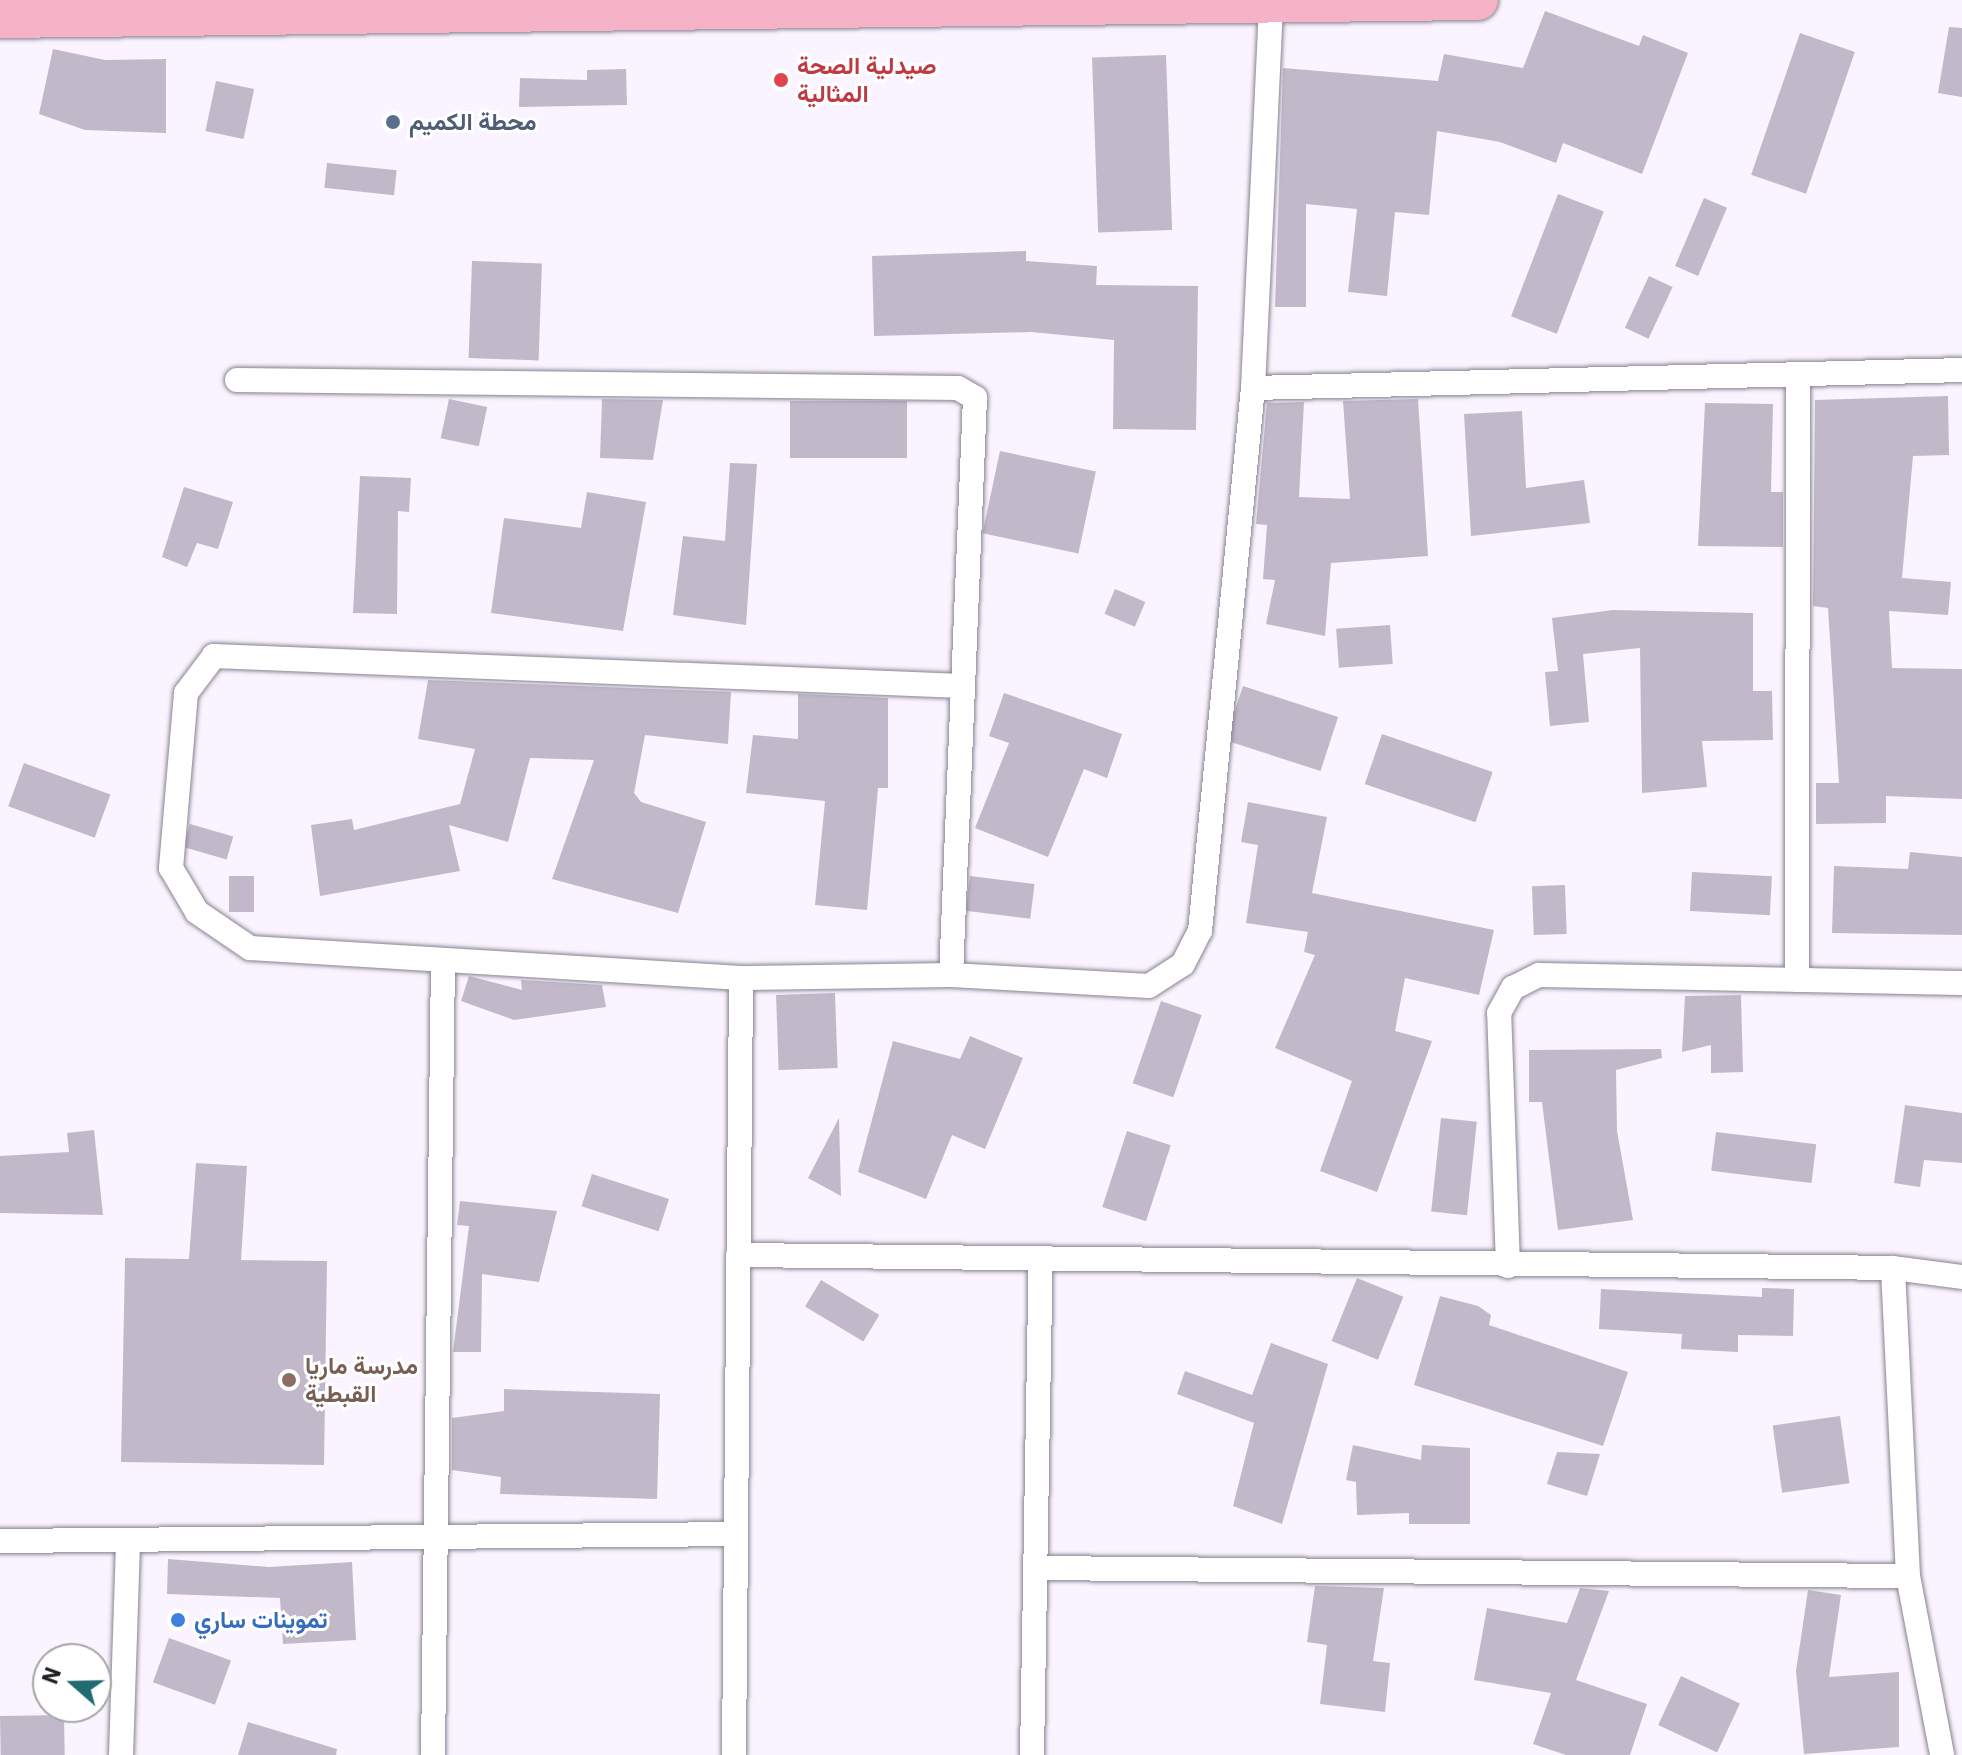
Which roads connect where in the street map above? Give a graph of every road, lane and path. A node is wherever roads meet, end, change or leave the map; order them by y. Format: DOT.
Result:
graph roads {
  1 [pos="1478,0"];
  2 [pos="1271,1"];
  3 [pos="491,7"];
  4 [pos="0,18"];
  5 [pos="49,21"];
  6 [pos="0,28"];
  7 [pos="1962,370"];
  8 [pos="1798,374"];
  9 [pos="237,380"];
  10 [pos="1253,388"];
  11 [pos="962,686"];
  12 [pos="443,964"];
  13 [pos="951,975"];
  14 [pos="741,978"];
  15 [pos="1797,980"];
  16 [pos="1962,983"];
  17 [pos="738,1255"];
  18 [pos="1041,1259"];
  19 [pos="1508,1266"];
  20 [pos="1893,1268"];
  21 [pos="1962,1277"];
  22 [pos="736,1534"];
  23 [pos="0,1541"];
  24 [pos="432,1541"];
  25 [pos="128,1542"];
  26 [pos="1035,1568"];
  27 [pos="1908,1576"];
  28 [pos="121,1755"];
  29 [pos="433,1755"];
  30 [pos="734,1755"];
  31 [pos="1032,1755"];
  32 [pos="1942,1755"];
  1 -- 2 [label="highway"];
  2 -- 3 [label="highway"];
  2 -- 10 [label="street"];
  3 -- 5 [label="highway"];
  4 -- 5 [label="highway"];
  5 -- 6 [label="highway"];
  7 -- 8 [label="street"];
  8 -- 10 [label="street"];
  8 -- 15 [label="street"];
  9 -- 11 [label="street"];
  10 -- 13 [label="street"];
  11 -- 12 [label="street"];
  11 -- 13 [label="street"];
  12 -- 14 [label="street"];
  12 -- 24 [label="street"];
  13 -- 14 [label="street"];
  14 -- 17 [label="street"];
  15 -- 16 [label="street"];
  15 -- 19 [label="street"];
  17 -- 18 [label="street"];
  17 -- 22 [label="street"];
  18 -- 19 [label="street"];
  18 -- 26 [label="street"];
  19 -- 20 [label="street"];
  20 -- 21 [label="street"];
  20 -- 27 [label="street"];
  22 -- 24 [label="street"];
  22 -- 30 [label="street"];
  23 -- 25 [label="street"];
  24 -- 25 [label="street"];
  24 -- 29 [label="street"];
  25 -- 28 [label="street"];
  26 -- 27 [label="street"];
  26 -- 31 [label="street"];
  27 -- 32 [label="street"];
}
